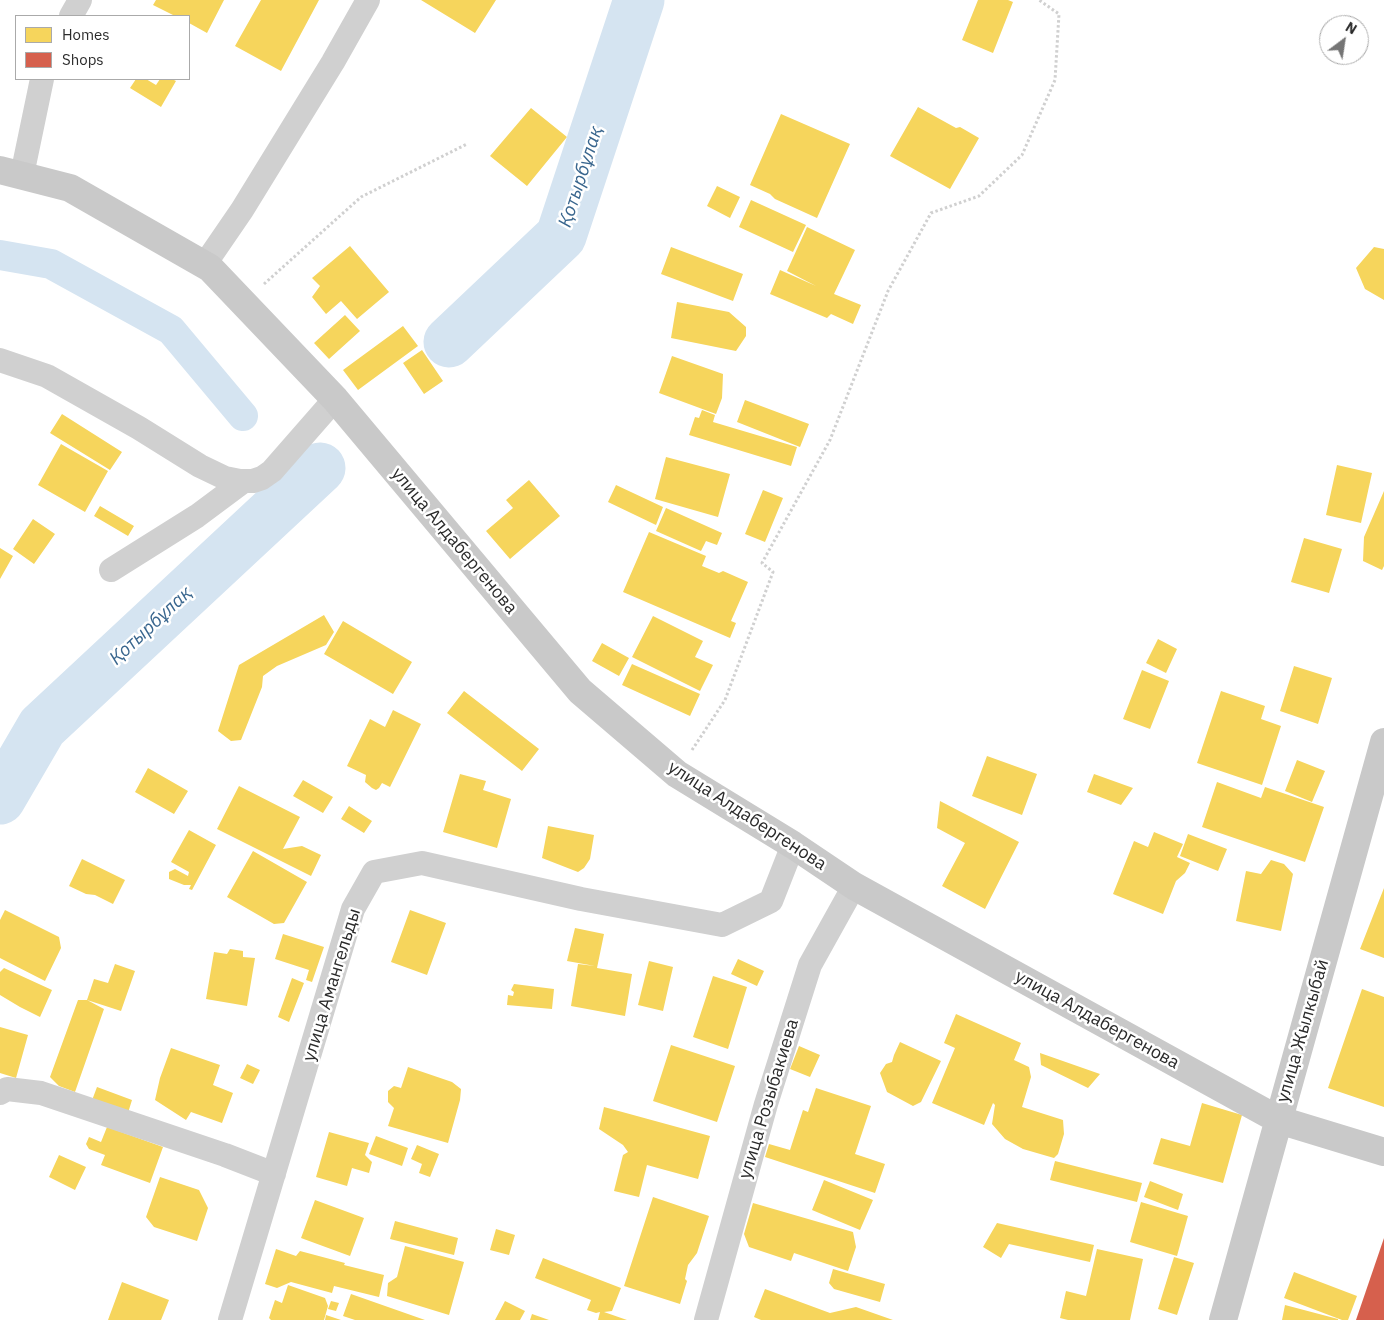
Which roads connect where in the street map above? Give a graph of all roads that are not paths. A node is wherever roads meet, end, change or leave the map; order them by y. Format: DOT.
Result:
graph roads {
  1 [pos="80,0"];
  2 [pos="368,0"];
  3 [pos="72,15"];
  4 [pos="42,80"];
  5 [pos="11,173"];
  6 [pos="205,264"];
  7 [pos="0,360"];
  8 [pos="335,399"];
  9 [pos="244,481"];
  10 [pos="111,570"];
  11 [pos="1384,742"];
  12 [pos="793,845"];
  13 [pos="854,886"];
  14 [pos="2,1090"];
  15 [pos="1278,1120"];
  16 [pos="1384,1152"];
  17 [pos="274,1174"];
  18 [pos="230,1320"];
  19 [pos="706,1320"];
  20 [pos="1223,1320"];
  1 -- 3 [label="street"];
  2 -- 6 [label="street"];
  4 -- 5 [label="street"];
  5 -- 6 [label="main road, улица Алдабергенова"];
  6 -- 8 [label="main road, улица Алдабергенова"];
  7 -- 9 [label="street"];
  8 -- 9 [label="street"];
  8 -- 12 [label="main road, улица Алдабергенова"];
  9 -- 10 [label="street"];
  11 -- 15 [label="main road, улица Жылкыбай"];
  12 -- 13 [label="main road, улица Алдабергенова"];
  12 -- 17 [label="street, улица Амангельды"];
  13 -- 15 [label="main road, улица Алдабергенова"];
  13 -- 19 [label="street, улица Розыбакиева"];
  14 -- 17 [label="street"];
  15 -- 16 [label="main road, улица Алдабергенова"];
  15 -- 20 [label="main road, улица Жылкыбай"];
  17 -- 18 [label="street, улица Амангельды"];
}
